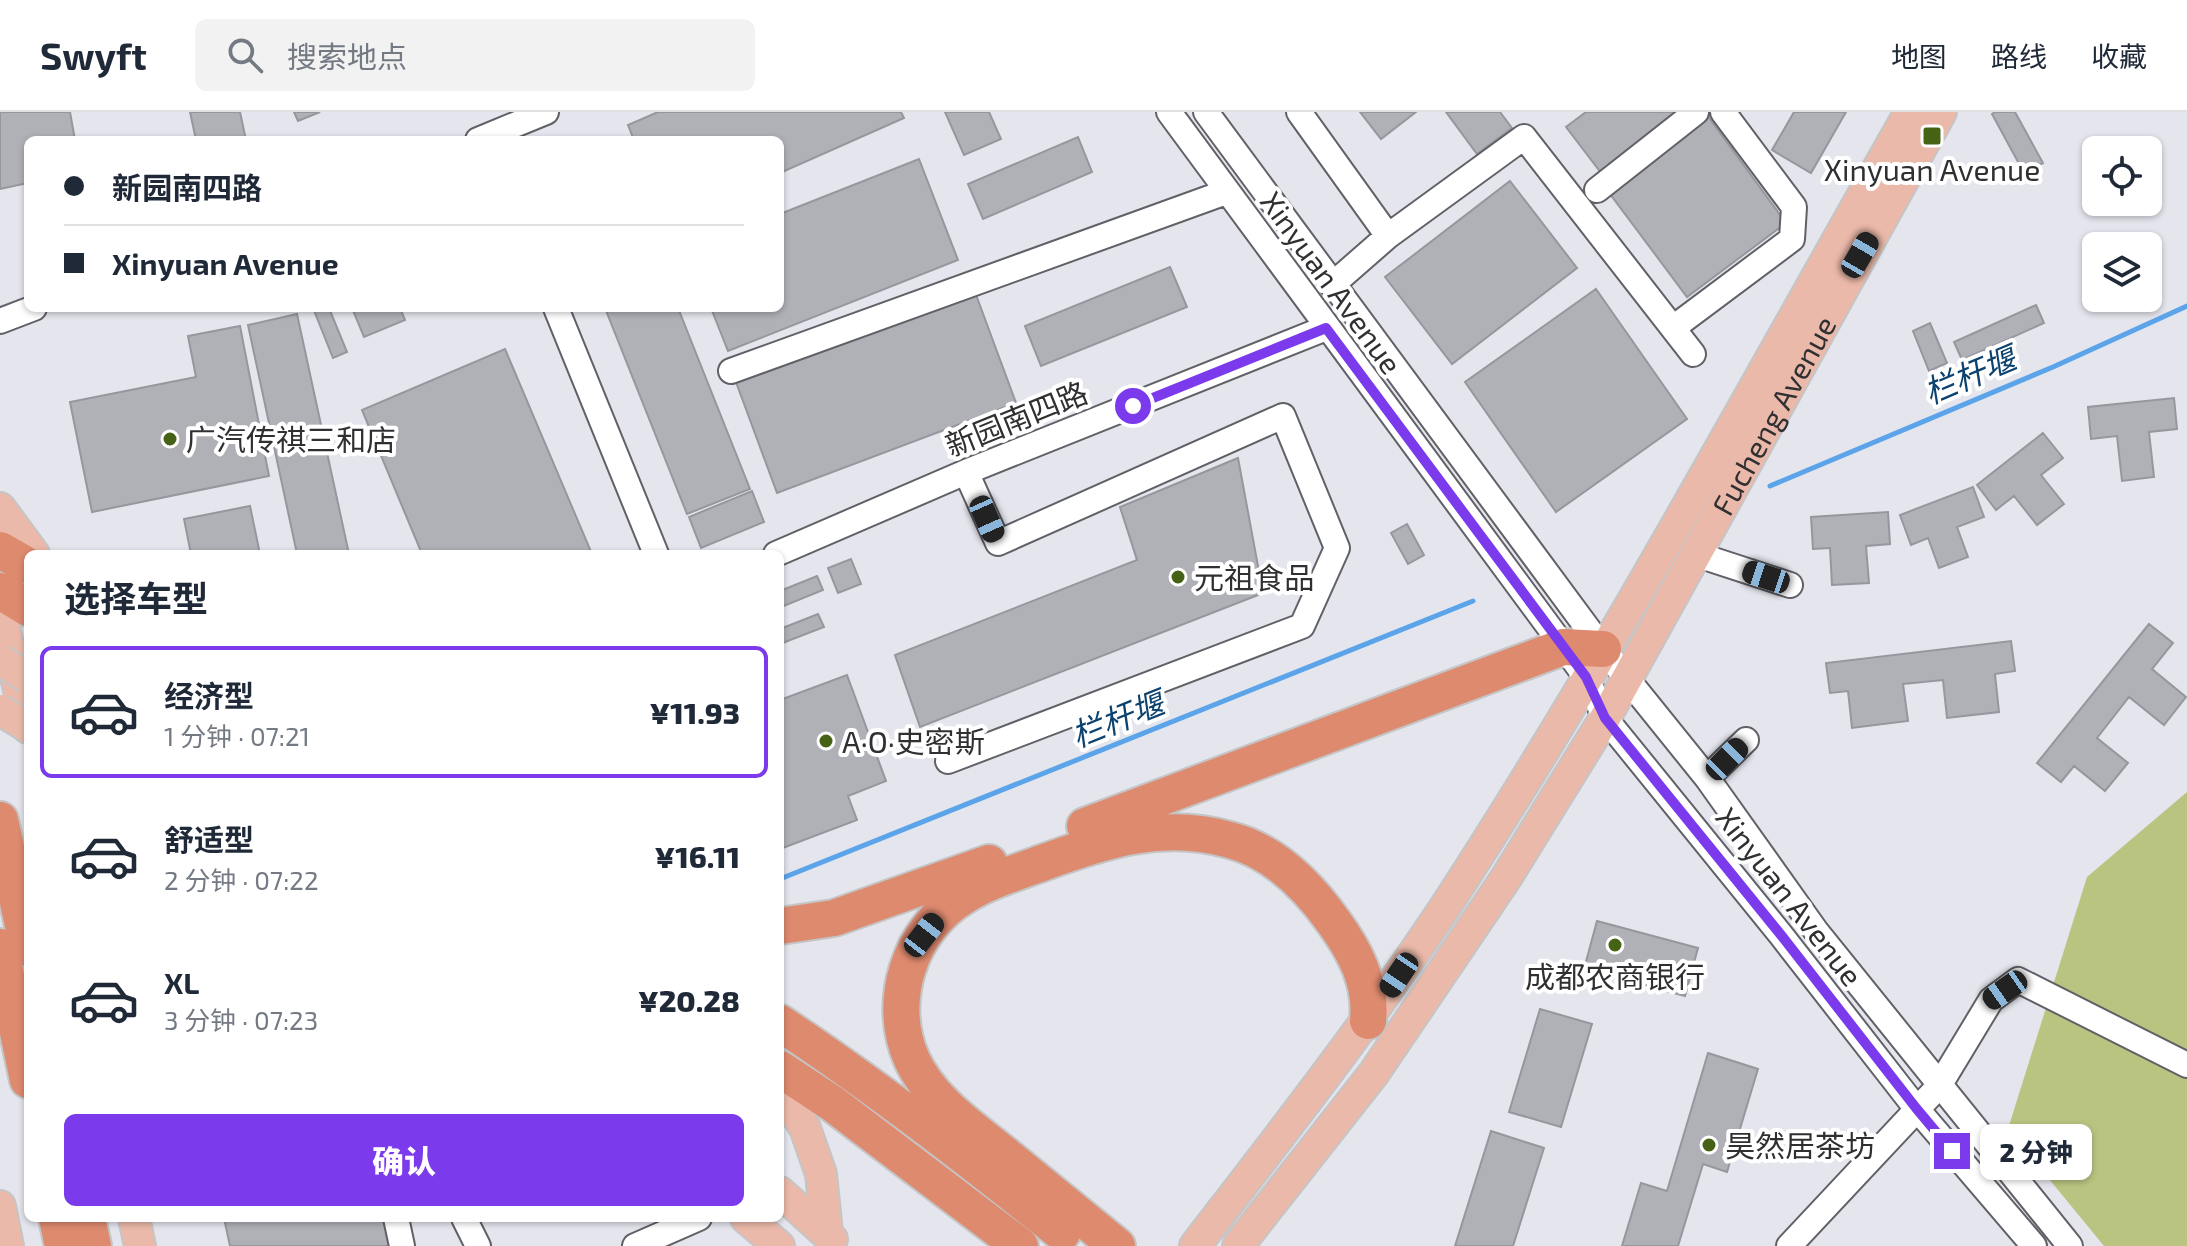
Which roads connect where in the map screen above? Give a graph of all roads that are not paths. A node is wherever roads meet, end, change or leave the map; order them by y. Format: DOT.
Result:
graph roads {
  1 [pos="546,112"];
  2 [pos="1169,112"];
  3 [pos="1206,112"];
  4 [pos="1299,112"];
  5 [pos="1696,112"];
  6 [pos="1723,112"];
  7 [pos="1910,112"];
  8 [pos="1941,112"];
  9 [pos="491,136"];
  10 [pos="1597,190"];
  11 [pos="1226,192"];
  12 [pos="1388,236"];
  13 [pos="1332,285"];
  14 [pos="24,312"];
  15 [pos="558,312"];
  16 [pos="0,321"];
  17 [pos="1326,328"];
  18 [pos="1673,328"];
  19 [pos="1693,354"];
  20 [pos="731,371"];
  21 [pos="966,472"];
  22 [pos="0,508"];
  23 [pos="0,550"];
  24 [pos="31,550"];
  25 [pos="654,550"];
  26 [pos="784,551"];
  27 [pos="1695,554"];
  28 [pos="24,564"];
  29 [pos="1790,585"];
  30 [pos="0,591"];
  31 [pos="24,606"];
  32 [pos="0,610"];
  33 [pos="1563,647"];
  34 [pos="0,660"];
  35 [pos="1595,663"];
  36 [pos="24,675"];
  37 [pos="1626,678"];
  38 [pos="0,710"];
  39 [pos="24,711"];
  40 [pos="1605,718"];
  41 [pos="24,725"];
  42 [pos="1746,740"];
  43 [pos="948,761"];
  44 [pos="1707,778"];
  45 [pos="0,820"];
  46 [pos="958,886"];
  47 [pos="784,925"];
  48 [pos="24,930"];
  49 [pos="0,947"];
  50 [pos="1368,1021"];
  51 [pos="784,1026"];
  52 [pos="24,1061"];
  53 [pos="2187,1065"];
  54 [pos="784,1072"];
  55 [pos="1939,1086"];
  56 [pos="784,1096"];
  57 [pos="1916,1108"];
  58 [pos="784,1196"];
  59 [pos="0,1206"];
  60 [pos="58,1222"];
  61 [pos="88,1222"];
  62 [pos="135,1222"];
  63 [pos="397,1222"];
  64 [pos="466,1222"];
  65 [pos="690,1222"];
  66 [pos="751,1222"];
  67 [pos="833,1240"];
  68 [pos="8,1246"];
  69 [pos="63,1246"];
  70 [pos="93,1246"];
  71 [pos="140,1246"];
  72 [pos="402,1246"];
  73 [pos="478,1246"];
  74 [pos="635,1246"];
  75 [pos="779,1246"];
  76 [pos="1020,1246"];
  77 [pos="1079,1246"];
  78 [pos="1117,1246"];
  79 [pos="1195,1246"];
  80 [pos="1238,1246"];
  81 [pos="1789,1246"];
  82 [pos="2034,1246"];
  83 [pos="2070,1246"];
  1 -- 9 [label="street"];
  2 -- 11 [label="street, Xinyuan Avenue"];
  3 -- 13 [label="street, Xinyuan Avenue"];
  4 -- 12 [label="street"];
  5 -- 10 [label="street"];
  6 -- 18 [label="street"];
  7 -- 35 [label="main road, Fucheng Avenue"];
  8 -- 27 [label="main road, Fucheng Avenue"];
  11 -- 17 [label="street, Xinyuan Avenue"];
  11 -- 20 [label="street"];
  12 -- 13 [label="street"];
  12 -- 18 [label="street"];
  13 -- 35 [label="street, Xinyuan Avenue"];
  14 -- 16 [label="street"];
  15 -- 25 [label="street"];
  17 -- 21 [label="street, 新园南四路"];
  17 -- 33 [label="street, Xinyuan Avenue"];
  18 -- 19 [label="street"];
  21 -- 26 [label="street, 新园南四路"];
  21 -- 43 [label="street"];
  22 -- 24 [label="main road"];
  23 -- 28 [label="highway"];
  27 -- 29 [label="street"];
  27 -- 37 [label="main road, Fucheng Avenue"];
  30 -- 31 [label="highway"];
  32 -- 39 [label="main road"];
  33 -- 35 [label="highway"];
  33 -- 46 [label="highway"];
  34 -- 36 [label="main road, bridge"];
  35 -- 37 [label="street, Xinyuan Avenue"];
  35 -- 40 [label="street, Xinyuan Avenue"];
  35 -- 50 [label="main road, Fucheng Avenue"];
  37 -- 40 [label="main road, Fucheng Avenue"];
  37 -- 44 [label="street, Xinyuan Avenue"];
  38 -- 41 [label="main road, bridge"];
  40 -- 57 [label="street, Xinyuan Avenue"];
  40 -- 80 [label="main road, Fucheng Avenue"];
  42 -- 44 [label="street"];
  44 -- 55 [label="street, Xinyuan Avenue"];
  45 -- 48 [label="highway"];
  46 -- 47 [label="highway"];
  46 -- 50 [label="highway"];
  46 -- 78 [label="highway"];
  49 -- 52 [label="highway"];
  50 -- 79 [label="main road, Fucheng Avenue"];
  51 -- 77 [label="highway"];
  53 -- 55 [label="street"];
  54 -- 76 [label="highway"];
  55 -- 57 [label="street"];
  55 -- 83 [label="street, Xinyuan Avenue"];
  56 -- 67 [label="main road"];
  57 -- 81 [label="street"];
  57 -- 82 [label="street, Xinyuan Avenue"];
  58 -- 67 [label="main road"];
  59 -- 68 [label="main road"];
  60 -- 69 [label="highway"];
  61 -- 70 [label="highway"];
  62 -- 71 [label="main road"];
  63 -- 72 [label="street"];
  64 -- 73 [label="street"];
  65 -- 74 [label="street"];
  66 -- 75 [label="main road"];
}
